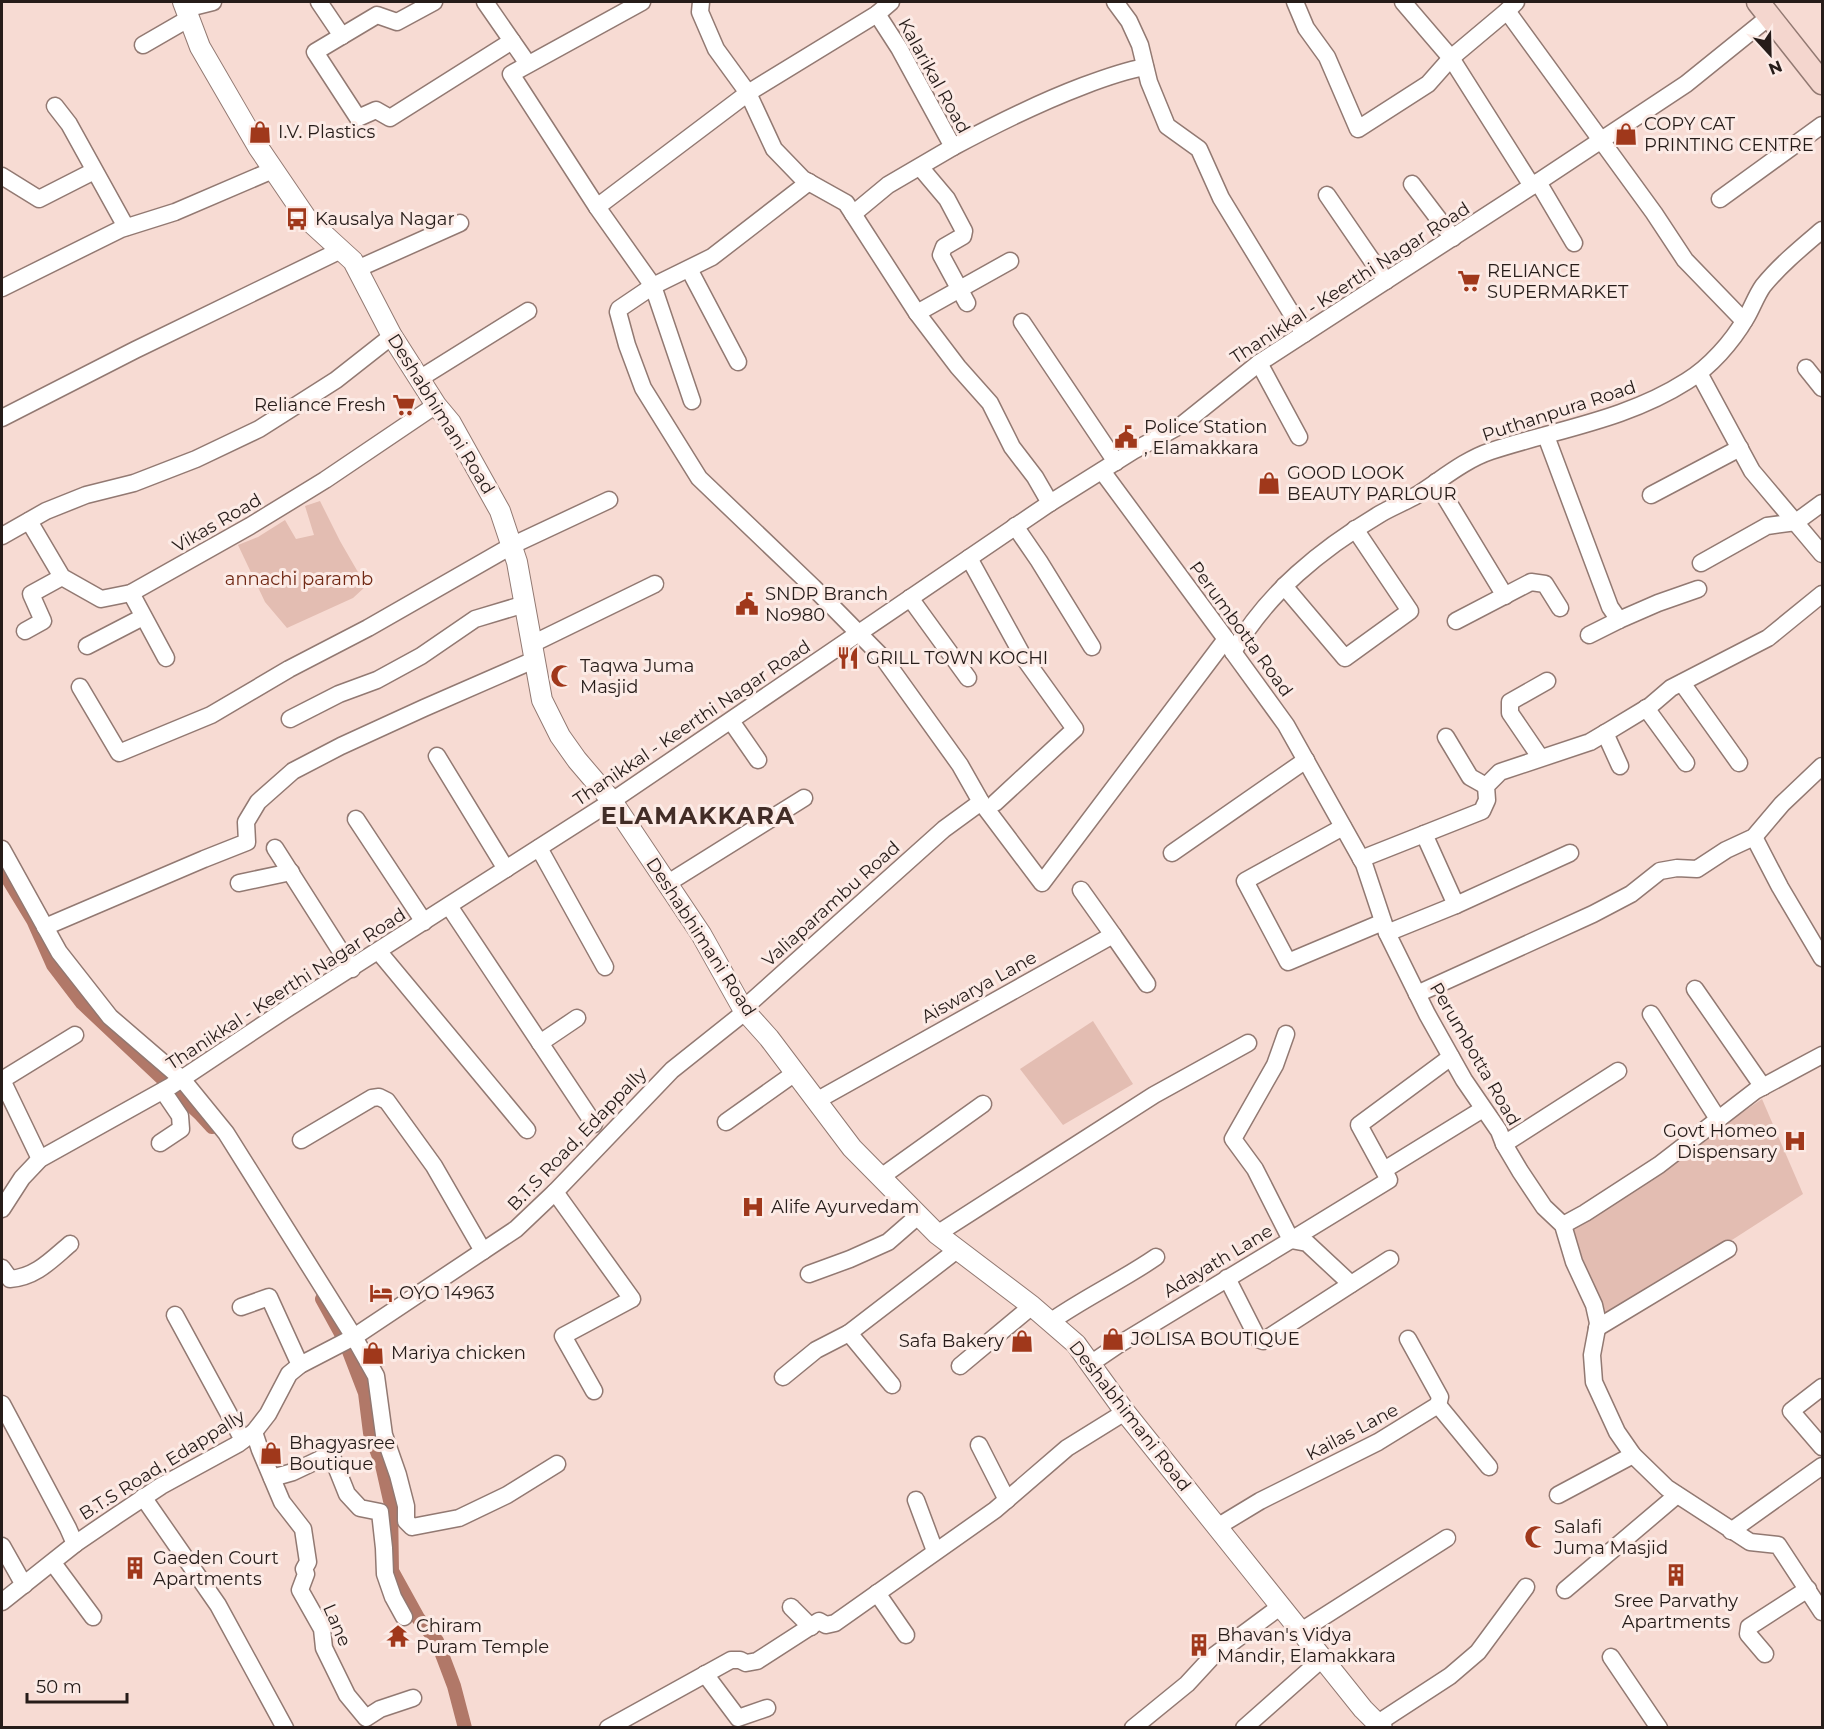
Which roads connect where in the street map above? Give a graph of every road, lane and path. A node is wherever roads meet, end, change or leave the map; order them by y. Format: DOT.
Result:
graph roads {
  1 [pos="213,2"];
  2 [pos="320,2"];
  3 [pos="434,2"];
  4 [pos="486,2"];
  5 [pos="642,2"];
  6 [pos="701,2"];
  7 [pos="891,2"];
  8 [pos="1115,2"];
  9 [pos="1296,2"];
  10 [pos="1403,2"];
  11 [pos="1512,7"];
  12 [pos="1764,9"];
  13 [pos="185,10"];
  14 [pos="877,14"];
  15 [pos="342,36"];
  16 [pos="512,41"];
  17 [pos="143,45"];
  18 [pos="1451,58"];
  19 [pos="528,64"];
  20 [pos="1145,67"];
  21 [pos="1822,83"];
  22 [pos="748,93"];
  23 [pos="55,106"];
  24 [pos="1822,125"];
  25 [pos="1601,141"];
  26 [pos="953,147"];
  27 [pos="920,166"];
  28 [pos="273,170"];
  29 [pos="94,171"];
  30 [pos="2,176"];
  31 [pos="809,182"];
  32 [pos="1412,184"];
  33 [pos="1535,184"];
  34 [pos="1327,195"];
  35 [pos="1720,199"];
  36 [pos="597,207"];
  37 [pos="854,214"];
  38 [pos="460,223"];
  39 [pos="126,227"];
  40 [pos="1822,230"];
  41 [pos="1453,238"];
  42 [pos="1574,243"];
  43 [pos="341,250"];
  44 [pos="1010,261"];
  45 [pos="357,269"];
  46 [pos="689,269"];
  47 [pos="1386,281"];
  48 [pos="653,286"];
  49 [pos="2,288"];
  50 [pos="964,296"];
  51 [pos="528,311"];
  52 [pos="917,313"];
  53 [pos="1744,321"];
  54 [pos="1022,322"];
  55 [pos="1304,334"];
  56 [pos="392,336"];
  57 [pos="738,362"];
  58 [pos="1259,363"];
  59 [pos="1806,368"];
  60 [pos="1699,373"];
  61 [pos="419,379"];
  62 [pos="1822,388"];
  63 [pos="692,401"];
  64 [pos="436,405"];
  65 [pos="2,418"];
  66 [pos="1546,436"];
  67 [pos="1299,437"];
  68 [pos="1740,448"];
  69 [pos="1109,466"];
  70 [pos="1436,482"];
  71 [pos="1651,495"];
  72 [pos="609,500"];
  73 [pos="1050,503"];
  74 [pos="1822,504"];
  75 [pos="29,521"];
  76 [pos="1796,522"];
  77 [pos="1015,526"];
  78 [pos="1355,529"];
  79 [pos="2,536"];
  80 [pos="513,545"];
  81 [pos="1822,554"];
  82 [pos="969,558"];
  83 [pos="1701,563"];
  84 [pos="62,577"];
  85 [pos="655,584"];
  86 [pos="1284,586"];
  87 [pos="1698,589"];
  88 [pos="131,593"];
  89 [pos="1822,594"];
  90 [pos="1504,596"];
  91 [pos="910,598"];
  92 [pos="525,604"];
  93 [pos="1560,608"];
  94 [pos="143,617"];
  95 [pos="1619,620"];
  96 [pos="1456,621"];
  97 [pos="25,631"];
  98 [pos="858,633"];
  99 [pos="1589,635"];
  100 [pos="87,645"];
  101 [pos="1229,646"];
  102 [pos="1092,647"];
  103 [pos="533,652"];
  104 [pos="166,658"];
  105 [pos="968,678"];
  106 [pos="1547,681"];
  107 [pos="1682,682"];
  108 [pos="80,687"];
  109 [pos="1646,708"];
  110 [pos="290,719"];
  111 [pos="731,721"];
  112 [pos="1605,733"];
  113 [pos="1446,737"];
  114 [pos="436,756"];
  115 [pos="1540,757"];
  116 [pos="758,760"];
  117 [pos="1306,760"];
  118 [pos="1686,763"];
  119 [pos="1739,763"];
  120 [pos="1620,766"];
  121 [pos="1822,766"];
  122 [pos="1486,786"];
  123 [pos="804,798"];
  124 [pos="612,801"];
  125 [pos="988,802"];
  126 [pos="356,819"];
  127 [pos="1343,827"];
  128 [pos="1424,834"];
  129 [pos="1754,837"];
  130 [pos="275,848"];
  131 [pos="539,848"];
  132 [pos="2,849"];
  133 [pos="1172,853"];
  134 [pos="1570,853"];
  135 [pos="1361,859"];
  136 [pos="506,869"];
  137 [pos="291,872"];
  138 [pos="239,883"];
  139 [pos="668,884"];
  140 [pos="1081,890"];
  141 [pos="1456,905"];
  142 [pos="449,906"];
  143 [pos="424,922"];
  144 [pos="45,927"];
  145 [pos="1385,928"];
  146 [pos="1113,935"];
  147 [pos="379,952"];
  148 [pos="1822,958"];
  149 [pos="605,967"];
  150 [pos="352,969"];
  151 [pos="1148,984"];
  152 [pos="1695,989"];
  153 [pos="1418,994"];
  154 [pos="743,1009"];
  155 [pos="1651,1014"];
  156 [pos="577,1018"];
  157 [pos="1286,1034"];
  158 [pos="75,1035"];
  159 [pos="1248,1042"];
  160 [pos="540,1043"];
  161 [pos="1822,1055"];
  162 [pos="1451,1057"];
  163 [pos="1618,1071"];
  164 [pos="795,1073"];
  165 [pos="2,1080"];
  166 [pos="172,1086"];
  167 [pos="1763,1087"];
  168 [pos="816,1101"];
  169 [pos="983,1104"];
  170 [pos="1483,1108"];
  171 [pos="1718,1119"];
  172 [pos="726,1122"];
  173 [pos="594,1124"];
  174 [pos="527,1130"];
  175 [pos="301,1140"];
  176 [pos="160,1143"];
  177 [pos="1504,1144"];
  178 [pos="40,1159"];
  179 [pos="1384,1170"];
  180 [pos="881,1177"];
  181 [pos="555,1192"];
  182 [pos="2,1209"];
  183 [pos="919,1215"];
  184 [pos="1563,1225"];
  185 [pos="938,1234"];
  186 [pos="1291,1240"];
  187 [pos="70,1244"];
  188 [pos="1728,1249"];
  189 [pos="957,1250"];
  190 [pos="483,1251"];
  191 [pos="1156,1257"];
  192 [pos="1390,1259"];
  193 [pos="2,1268"];
  194 [pos="809,1274"];
  195 [pos="1227,1278"];
  196 [pos="1352,1284"];
  197 [pos="1032,1306"];
  198 [pos="241,1307"];
  199 [pos="175,1315"];
  200 [pos="1050,1322"];
  201 [pos="1597,1328"];
  202 [pos="849,1333"];
  203 [pos="354,1337"];
  204 [pos="1408,1339"];
  205 [pos="1090,1364"];
  206 [pos="300,1365"];
  207 [pos="960,1366"];
  208 [pos="783,1377"];
  209 [pos="892,1385"];
  210 [pos="1822,1387"];
  211 [pos="594,1391"];
  212 [pos="2,1404"];
  213 [pos="1438,1405"];
  214 [pos="1125,1412"];
  215 [pos="249,1436"];
  216 [pos="979,1445"];
  217 [pos="1822,1447"];
  218 [pos="1633,1455"];
  219 [pos="557,1464"];
  220 [pos="1822,1466"];
  221 [pos="1489,1467"];
  222 [pos="272,1478"];
  223 [pos="1558,1495"];
  224 [pos="1677,1495"];
  225 [pos="144,1497"];
  226 [pos="916,1500"];
  227 [pos="1007,1500"];
  228 [pos="1217,1527"];
  229 [pos="1731,1531"];
  230 [pos="1447,1538"];
  231 [pos="75,1544"];
  232 [pos="2,1546"];
  233 [pos="935,1551"];
  234 [pos="53,1563"];
  235 [pos="24,1585"];
  236 [pos="1526,1587"];
  237 [pos="1808,1589"];
  238 [pos="1565,1590"];
  239 [pos="877,1593"];
  240 [pos="2,1602"];
  241 [pos="1281,1606"];
  242 [pos="791,1607"];
  243 [pos="1822,1612"];
  244 [pos="93,1617"];
  245 [pos="404,1617"];
  246 [pos="811,1627"];
  247 [pos="1301,1631"];
  248 [pos="906,1635"];
  249 [pos="1764,1654"];
  250 [pos="1611,1657"];
  251 [pos="1323,1658"];
  252 [pos="705,1674"];
  253 [pos="413,1698"];
  254 [pos="767,1708"];
  255 [pos="1380,1725"];
  256 [pos="285,1728"];
  257 [pos="608,1728"];
  258 [pos="1133,1728"];
  259 [pos="1244,1728"];
  260 [pos="1659,1728"];
  1 -- 13 [label="street"];
  2 -- 15 [label="street"];
  3 -- 15 [label="street"];
  4 -- 16 [label="street"];
  5 -- 19 [label="street"];
  6 -- 22 [label="street"];
  7 -- 14 [label="street"];
  8 -- 20 [label="street"];
  9 -- 18 [label="street"];
  10 -- 18 [label="street"];
  11 -- 18 [label="street"];
  11 -- 25 [label="street"];
  12 -- 21 [label="main road"];
  12 -- 25 [label="street, Thanikkal - Keerthi Nagar Road"];
  13 -- 17 [label="street"];
  13 -- 28 [label="street, Deshabhimani Road"];
  14 -- 22 [label="street"];
  14 -- 26 [label="street, Kalarikal Road"];
  15 -- 16 [label="street"];
  16 -- 19 [label="street"];
  18 -- 33 [label="street"];
  19 -- 36 [label="street"];
  20 -- 26 [label="street"];
  20 -- 55 [label="street"];
  22 -- 31 [label="street"];
  22 -- 36 [label="street"];
  23 -- 29 [label="street"];
  24 -- 35 [label="street"];
  25 -- 33 [label="street, Thanikkal - Keerthi Nagar Road"];
  25 -- 53 [label="street"];
  26 -- 27 [label="street, Kalarikal Road"];
  27 -- 37 [label="street, Kalarikal Road"];
  27 -- 50 [label="street"];
  28 -- 39 [label="street"];
  28 -- 43 [label="street, Deshabhimani Road"];
  29 -- 30 [label="street"];
  29 -- 39 [label="street"];
  31 -- 37 [label="street"];
  31 -- 46 [label="street"];
  32 -- 41 [label="street"];
  33 -- 41 [label="street, Thanikkal - Keerthi Nagar Road"];
  33 -- 42 [label="street"];
  34 -- 47 [label="street"];
  36 -- 48 [label="street"];
  37 -- 52 [label="street"];
  38 -- 45 [label="street"];
  39 -- 49 [label="street"];
  40 -- 53 [label="street, Puthanpura Road"];
  41 -- 47 [label="street, Thanikkal - Keerthi Nagar Road"];
  43 -- 45 [label="street, Deshabhimani Road"];
  43 -- 65 [label="street"];
  44 -- 50 [label="street"];
  45 -- 56 [label="street, Deshabhimani Road"];
  46 -- 48 [label="street"];
  46 -- 57 [label="street"];
  47 -- 55 [label="street, Thanikkal - Keerthi Nagar Road"];
  48 -- 63 [label="street"];
  48 -- 98 [label="street"];
  50 -- 52 [label="street"];
  51 -- 61 [label="street"];
  52 -- 73 [label="street"];
  53 -- 60 [label="street, Puthanpura Road"];
  54 -- 69 [label="street, Perumbotta Road"];
  55 -- 58 [label="street, Thanikkal - Keerthi Nagar Road"];
  56 -- 61 [label="street, Deshabhimani Road"];
  56 -- 75 [label="street"];
  58 -- 67 [label="street"];
  58 -- 69 [label="street, Thanikkal - Keerthi Nagar Road"];
  59 -- 62 [label="street"];
  60 -- 66 [label="street, Puthanpura Road"];
  60 -- 68 [label="street"];
  61 -- 64 [label="street, Deshabhimani Road"];
  64 -- 80 [label="street, Deshabhimani Road"];
  64 -- 88 [label="street, Vikas Road"];
  66 -- 70 [label="street, Puthanpura Road"];
  66 -- 95 [label="street"];
  68 -- 71 [label="street"];
  68 -- 76 [label="street"];
  69 -- 73 [label="street, Thanikkal - Keerthi Nagar Road"];
  69 -- 101 [label="street, Perumbotta Road"];
  70 -- 78 [label="street, Puthanpura Road"];
  70 -- 90 [label="street"];
  72 -- 80 [label="street"];
  73 -- 77 [label="street, Thanikkal - Keerthi Nagar Road"];
  74 -- 76 [label="street"];
  75 -- 79 [label="street"];
  75 -- 84 [label="street"];
  76 -- 81 [label="street"];
  76 -- 83 [label="street"];
  77 -- 82 [label="street, Thanikkal - Keerthi Nagar Road"];
  77 -- 102 [label="street"];
  78 -- 86 [label="street, Puthanpura Road"];
  78 -- 86 [label="street"];
  80 -- 92 [label="street, Deshabhimani Road"];
  80 -- 108 [label="street"];
  82 -- 91 [label="street, Thanikkal - Keerthi Nagar Road"];
  82 -- 125 [label="street, Valiaparambu Road"];
  84 -- 88 [label="street, Vikas Road"];
  84 -- 97 [label="street"];
  85 -- 103 [label="street"];
  86 -- 101 [label="street, Puthanpura Road"];
  87 -- 95 [label="street"];
  88 -- 94 [label="street"];
  89 -- 107 [label="street"];
  90 -- 93 [label="street"];
  90 -- 96 [label="street"];
  91 -- 98 [label="street, Thanikkal - Keerthi Nagar Road"];
  91 -- 105 [label="street"];
  92 -- 103 [label="street, Deshabhimani Road"];
  92 -- 110 [label="street"];
  94 -- 100 [label="street"];
  94 -- 104 [label="street"];
  95 -- 99 [label="street"];
  98 -- 111 [label="street, Thanikkal - Keerthi Nagar Road"];
  98 -- 125 [label="street"];
  101 -- 117 [label="street, Perumbotta Road"];
  101 -- 125 [label="street, Puthanpura Road"];
  103 -- 124 [label="street, Deshabhimani Road"];
  103 -- 144 [label="street"];
  106 -- 115 [label="street"];
  107 -- 109 [label="street"];
  107 -- 119 [label="street"];
  109 -- 112 [label="street"];
  109 -- 118 [label="street"];
  111 -- 116 [label="street"];
  111 -- 124 [label="street, Thanikkal - Keerthi Nagar Road"];
  112 -- 115 [label="street"];
  112 -- 120 [label="street"];
  113 -- 122 [label="street"];
  114 -- 136 [label="street"];
  115 -- 122 [label="street"];
  117 -- 127 [label="street, Perumbotta Road"];
  117 -- 133 [label="street"];
  121 -- 129 [label="street"];
  122 -- 128 [label="street"];
  123 -- 139 [label="street"];
  124 -- 131 [label="street, Thanikkal - Keerthi Nagar Road"];
  124 -- 139 [label="street, Deshabhimani Road"];
  125 -- 154 [label="street, Valiaparambu Road"];
  126 -- 143 [label="street"];
  127 -- 135 [label="street, Perumbotta Road"];
  127 -- 145 [label="street"];
  128 -- 135 [label="street"];
  128 -- 141 [label="street"];
  129 -- 148 [label="street"];
  129 -- 153 [label="street"];
  130 -- 137 [label="street"];
  131 -- 136 [label="street, Thanikkal - Keerthi Nagar Road"];
  131 -- 149 [label="street"];
  132 -- 144 [label="street"];
  134 -- 141 [label="street"];
  135 -- 145 [label="street, Perumbotta Road"];
  136 -- 142 [label="street, Thanikkal - Keerthi Nagar Road"];
  137 -- 138 [label="street"];
  137 -- 150 [label="street"];
  139 -- 154 [label="street, Deshabhimani Road"];
  140 -- 146 [label="street"];
  141 -- 145 [label="street"];
  142 -- 143 [label="street, Thanikkal - Keerthi Nagar Road"];
  142 -- 160 [label="street"];
  143 -- 147 [label="street, Thanikkal - Keerthi Nagar Road"];
  144 -- 166 [label="street"];
  145 -- 153 [label="street, Perumbotta Road"];
  146 -- 151 [label="street"];
  146 -- 168 [label="street, Aiswarya Lane"];
  147 -- 150 [label="street, Thanikkal - Keerthi Nagar Road"];
  147 -- 174 [label="street"];
  150 -- 166 [label="street, Thanikkal - Keerthi Nagar Road"];
  152 -- 167 [label="street"];
  153 -- 162 [label="street, Perumbotta Road"];
  154 -- 164 [label="street, Deshabhimani Road"];
  154 -- 181 [label="street, B.T.S Road, Edappally"];
  155 -- 171 [label="street"];
  156 -- 160 [label="street"];
  157 -- 186 [label="street, Adayath Lane"];
  158 -- 165 [label="street"];
  159 -- 185 [label="street"];
  160 -- 173 [label="street"];
  161 -- 167 [label="street"];
  162 -- 170 [label="street, Perumbotta Road"];
  162 -- 179 [label="street"];
  163 -- 177 [label="street"];
  164 -- 168 [label="street, Deshabhimani Road"];
  164 -- 172 [label="street"];
  165 -- 178 [label="street"];
  166 -- 176 [label="street"];
  166 -- 178 [label="street, Thanikkal - Keerthi Nagar Road"];
  166 -- 203 [label="street"];
  167 -- 171 [label="street"];
  168 -- 180 [label="street, Deshabhimani Road"];
  169 -- 180 [label="street"];
  170 -- 177 [label="street, Perumbotta Road"];
  170 -- 179 [label="street"];
  171 -- 184 [label="street"];
  175 -- 190 [label="street"];
  177 -- 184 [label="street, Perumbotta Road"];
  178 -- 182 [label="street, Thanikkal - Keerthi Nagar Road"];
  179 -- 186 [label="street"];
  180 -- 183 [label="street, Deshabhimani Road"];
  181 -- 190 [label="street, B.T.S Road, Edappally"];
  181 -- 211 [label="street"];
  183 -- 185 [label="street, Deshabhimani Road"];
  183 -- 194 [label="street"];
  184 -- 201 [label="street, Perumbotta Road"];
  185 -- 189 [label="street, Deshabhimani Road"];
  186 -- 195 [label="street, Adayath Lane"];
  186 -- 196 [label="street"];
  187 -- 193 [label="street"];
  188 -- 201 [label="street"];
  189 -- 197 [label="street, Deshabhimani Road"];
  189 -- 202 [label="street"];
  190 -- 203 [label="street, B.T.S Road, Edappally"];
  191 -- 200 [label="street"];
  192 -- 196 [label="street"];
  195 -- 196 [label="street"];
  195 -- 205 [label="street, Adayath Lane"];
  197 -- 200 [label="street, Deshabhimani Road"];
  197 -- 207 [label="street"];
  198 -- 206 [label="street"];
  199 -- 215 [label="street, Lane"];
  200 -- 205 [label="street, Deshabhimani Road"];
  201 -- 218 [label="street, Perumbotta Road"];
  202 -- 208 [label="street"];
  202 -- 209 [label="street"];
  203 -- 206 [label="street, B.T.S Road, Edappally"];
  203 -- 219 [label="street"];
  204 -- 213 [label="street"];
  205 -- 214 [label="street, Deshabhimani Road"];
  206 -- 215 [label="street, B.T.S Road, Edappally"];
  210 -- 217 [label="street"];
  212 -- 231 [label="street"];
  213 -- 221 [label="street"];
  213 -- 228 [label="street, Kailas Lane"];
  214 -- 227 [label="street"];
  214 -- 228 [label="street, Deshabhimani Road"];
  215 -- 222 [label="street, Lane"];
  215 -- 225 [label="street, B.T.S Road, Edappally"];
  216 -- 227 [label="street"];
  218 -- 223 [label="street"];
  218 -- 224 [label="street, Perumbotta Road"];
  220 -- 229 [label="street"];
  222 -- 245 [label="street"];
  222 -- 253 [label="street, Lane"];
  224 -- 229 [label="street, Perumbotta Road"];
  224 -- 238 [label="street"];
  225 -- 231 [label="street, B.T.S Road, Edappally"];
  225 -- 256 [label="street"];
  226 -- 233 [label="street"];
  227 -- 233 [label="street"];
  228 -- 241 [label="street, Deshabhimani Road"];
  229 -- 237 [label="street, Perumbotta Road"];
  230 -- 247 [label="street"];
  231 -- 234 [label="street, B.T.S Road, Edappally"];
  232 -- 235 [label="street"];
  233 -- 239 [label="street"];
  234 -- 235 [label="street, B.T.S Road, Edappally"];
  234 -- 244 [label="street"];
  235 -- 240 [label="street, B.T.S Road, Edappally"];
  236 -- 255 [label="street"];
  237 -- 243 [label="street, Perumbotta Road"];
  237 -- 249 [label="street"];
  239 -- 246 [label="street"];
  239 -- 248 [label="street"];
  241 -- 247 [label="street, Deshabhimani Road"];
  241 -- 258 [label="street"];
  242 -- 246 [label="street"];
  246 -- 252 [label="street"];
  247 -- 251 [label="street, Deshabhimani Road"];
  250 -- 260 [label="street"];
  251 -- 255 [label="street, Deshabhimani Road"];
  251 -- 259 [label="street"];
  252 -- 254 [label="street"];
  252 -- 257 [label="street"];
}
